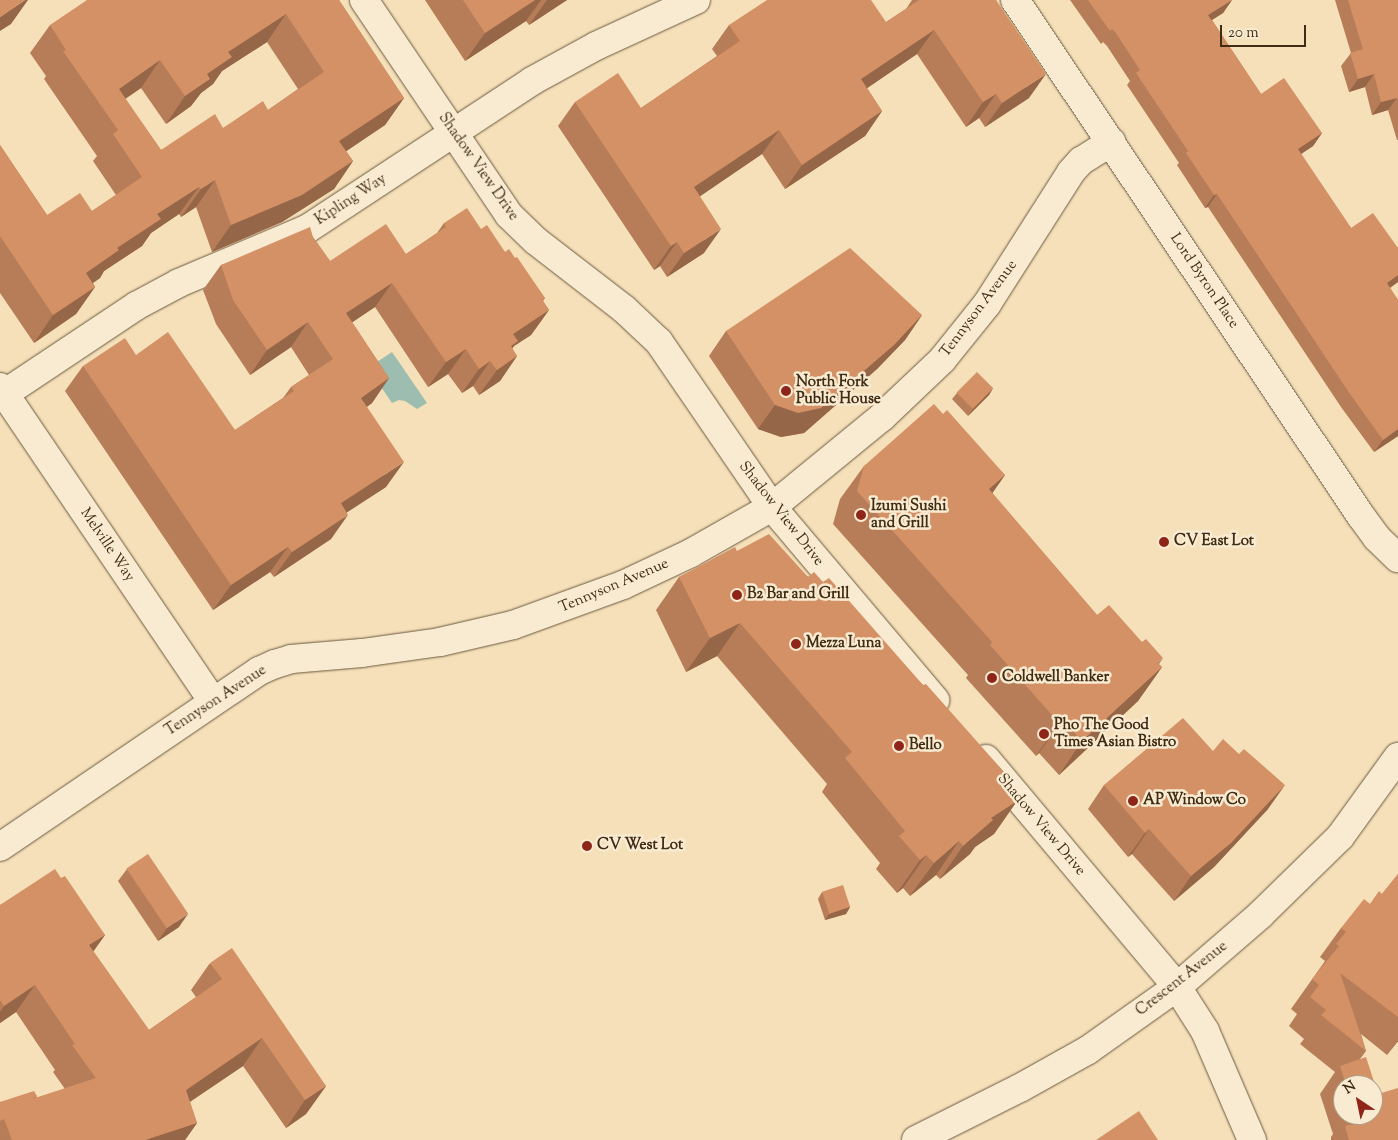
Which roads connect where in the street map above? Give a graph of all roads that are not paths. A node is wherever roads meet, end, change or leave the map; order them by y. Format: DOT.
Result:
graph roads {
  1 [pos="364,0"];
  2 [pos="696,0"];
  3 [pos="1014,0"];
  4 [pos="453,132"];
  5 [pos="1110,142"];
  6 [pos="2,390"];
  7 [pos="772,507"];
  8 [pos="1398,558"];
  9 [pos="213,702"];
  10 [pos="953,721"];
  11 [pos="972,744"];
  12 [pos="1398,757"];
  13 [pos="0,846"];
  14 [pos="1178,987"];
  15 [pos="916,1140"];
  16 [pos="1252,1140"];
  1 -- 4 [label="street, Shadow View Drive"];
  2 -- 4 [label="street, Kipling Way"];
  3 -- 5 [label="street, Lord Byron Place"];
  4 -- 6 [label="street, Kipling Way"];
  4 -- 7 [label="street, Shadow View Drive"];
  5 -- 7 [label="street, Tennyson Avenue"];
  5 -- 8 [label="street, Lord Byron Place"];
  6 -- 9 [label="street, Melville Way"];
  7 -- 9 [label="street, Tennyson Avenue"];
  7 -- 10 [label="street, Shadow View Drive"];
  9 -- 13 [label="street, Tennyson Avenue"];
  11 -- 14 [label="street, Shadow View Drive"];
  12 -- 14 [label="street, Crescent Avenue"];
  14 -- 15 [label="street, Crescent Avenue"];
  14 -- 16 [label="street, Shadow View Drive"];
}
